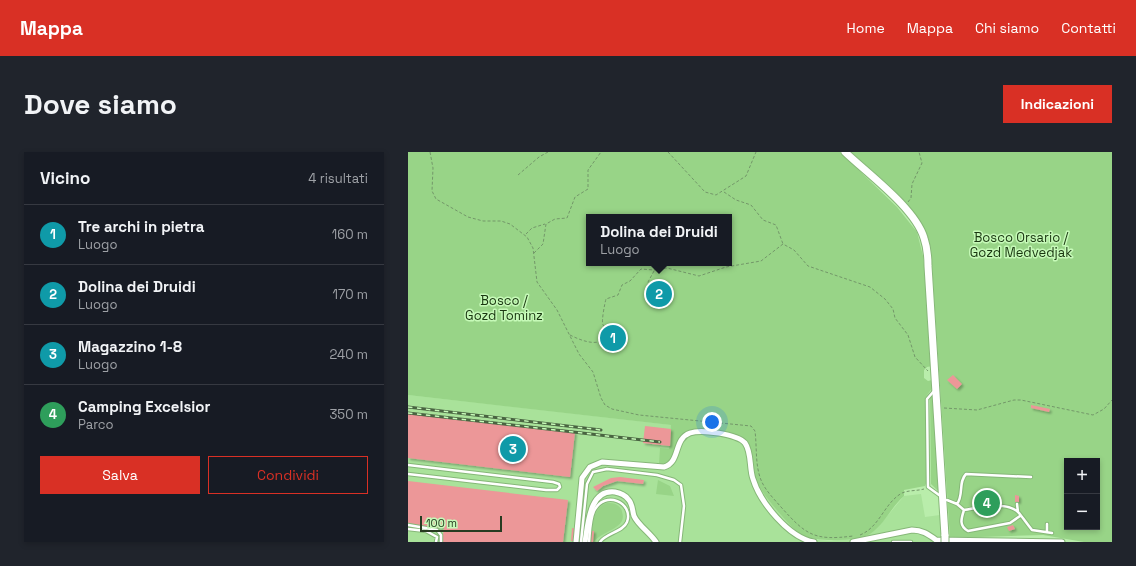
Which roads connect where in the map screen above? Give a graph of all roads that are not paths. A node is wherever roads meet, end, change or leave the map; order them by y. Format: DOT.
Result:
graph roads {
  1 [pos="845,152"];
  2 [pos="936,389"];
  3 [pos="408,465"];
  4 [pos="408,474"];
  5 [pos="1031,477"];
  6 [pos="939,495"];
  7 [pos="948,500"];
  8 [pos="957,504"];
  9 [pos="1017,504"];
  10 [pos="964,510"];
  11 [pos="1018,513"];
  12 [pos="1020,516"];
  13 [pos="1047,524"];
  14 [pos="408,525"];
  15 [pos="408,529"];
  16 [pos="1047,531"];
  17 [pos="1052,533"];
  18 [pos="945,539"];
  19 [pos="436,542"];
  20 [pos="441,542"];
  21 [pos="576,542"];
  22 [pos="581,542"];
  23 [pos="585,542"];
  24 [pos="589,542"];
  25 [pos="600,542"];
  26 [pos="656,542"];
  27 [pos="680,542"];
  28 [pos="814,542"];
  29 [pos="853,542"];
  30 [pos="893,542"];
  31 [pos="904,542"];
  32 [pos="911,542"];
  33 [pos="934,542"];
  34 [pos="1062,542"];
  1 -- 2 [label="street"];
  2 -- 6 [label="lane"];
  2 -- 18 [label="street"];
  3 -- 4 [label="lane"];
  5 -- 8 [label="lane"];
  7 -- 8 [label="lane"];
  8 -- 10 [label="lane"];
  9 -- 11 [label="lane"];
  10 -- 11 [label="lane"];
  10 -- 12 [label="lane"];
  11 -- 12 [label="lane"];
  12 -- 16 [label="lane"];
  13 -- 16 [label="lane"];
  14 -- 20 [label="lane"];
  15 -- 19 [label="lane"];
  16 -- 17 [label="lane"];
  21 -- 28 [label="street"];
  22 -- 27 [label="lane"];
  23 -- 26 [label="street"];
  24 -- 25 [label="lane"];
  29 -- 33 [label="street"];
  30 -- 31 [label="lane"];
  31 -- 32 [label="lane"];
  33 -- 34 [label="street"];
}
